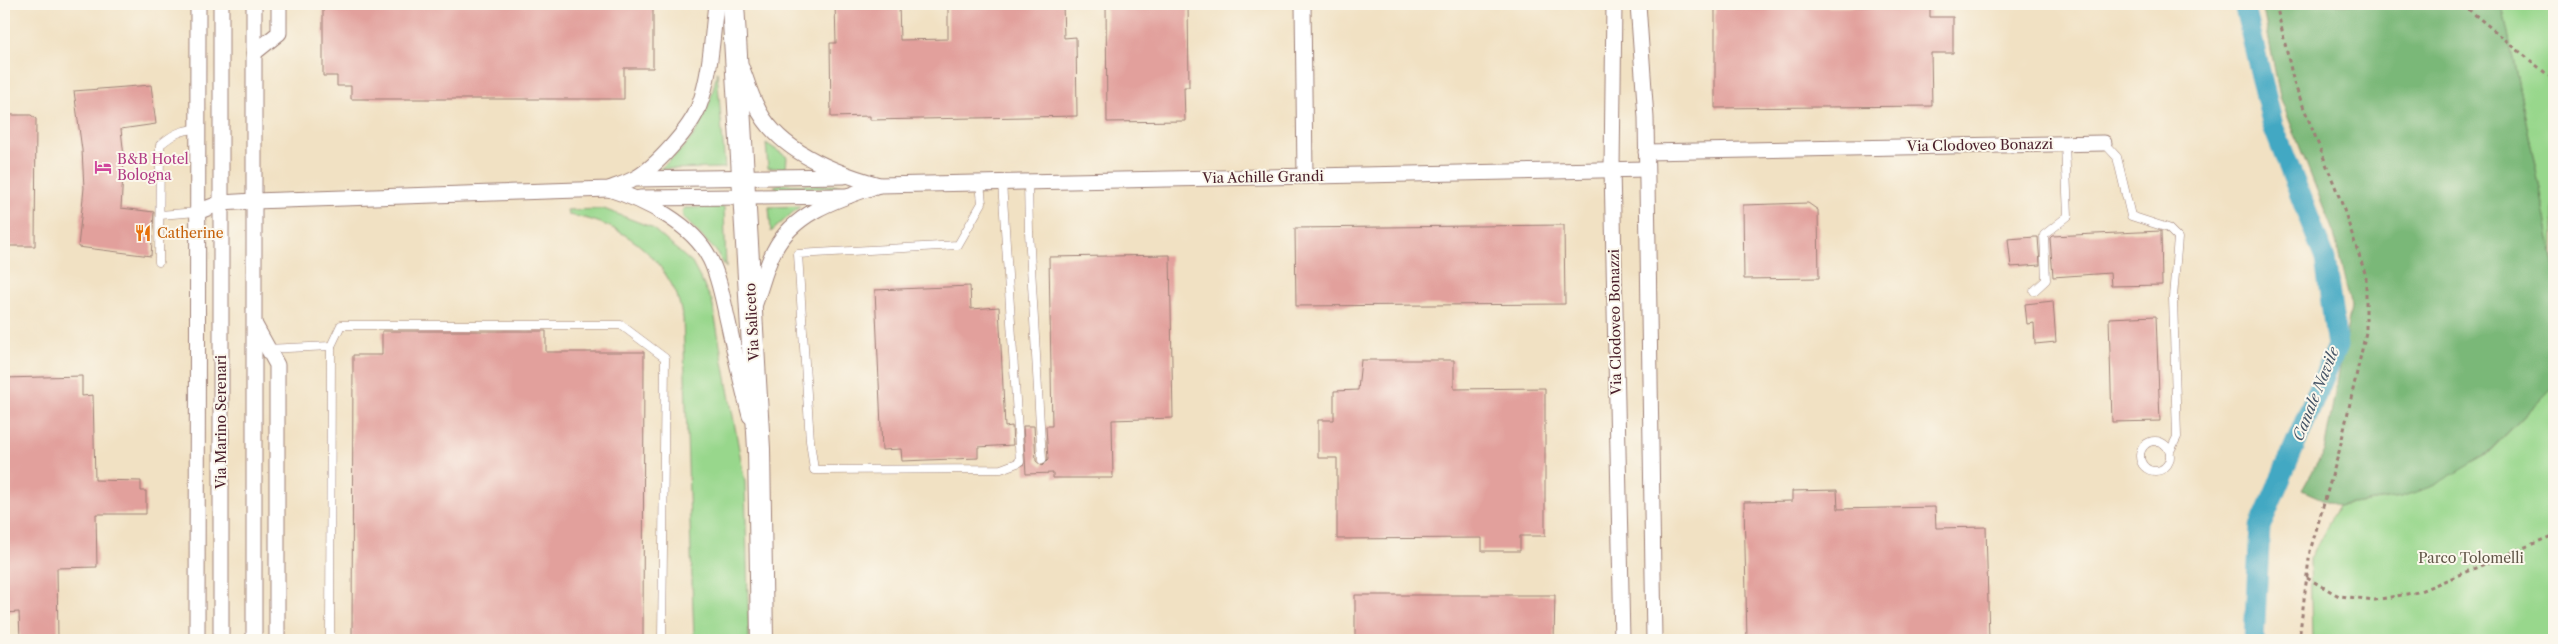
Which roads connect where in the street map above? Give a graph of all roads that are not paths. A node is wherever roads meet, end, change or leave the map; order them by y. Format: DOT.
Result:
graph roads {
  1 [pos="198,4"];
  2 [pos="221,4"];
  3 [pos="254,4"];
  4 [pos="279,4"];
  5 [pos="716,4"];
  6 [pos="733,4"];
  7 [pos="1302,4"];
  8 [pos="1614,4"];
  9 [pos="1638,4"];
  10 [pos="736,51"];
  11 [pos="254,53"];
  12 [pos="198,64"];
  13 [pos="221,64"];
  14 [pos="197,129"];
  15 [pos="2104,143"];
  16 [pos="2065,144"];
  17 [pos="1646,152"];
  18 [pos="1612,168"];
  19 [pos="1646,169"];
  20 [pos="848,176"];
  21 [pos="1305,176"];
  22 [pos="635,179"];
  23 [pos="1002,182"];
  24 [pos="1028,182"];
  25 [pos="980,183"];
  26 [pos="879,185"];
  27 [pos="745,188"];
  28 [pos="609,189"];
  29 [pos="848,196"];
  30 [pos="639,198"];
  31 [pos="254,201"];
  32 [pos="221,203"];
  33 [pos="197,212"];
  34 [pos="160,215"];
  35 [pos="159,262"];
  36 [pos="2034,292"];
  37 [pos="752,313"];
  38 [pos="331,346"];
  39 [pos="261,349"];
  40 [pos="759,450"];
  41 [pos="2170,451"];
  42 [pos="1042,460"];
  43 [pos="197,640"];
  44 [pos="221,640"];
  45 [pos="254,640"];
  46 [pos="277,640"];
  47 [pos="330,640"];
  48 [pos="662,640"];
  49 [pos="762,640"];
  50 [pos="1622,640"];
  51 [pos="1654,640"];
  1 -- 12 [label="street, Via Marino Serenari"];
  2 -- 13 [label="street, Via Marino Serenari"];
  3 -- 11 [label="street"];
  4 -- 11 [label="street"];
  5 -- 22 [label="street"];
  6 -- 10 [label="main road, Via Saliceto"];
  7 -- 21 [label="street"];
  8 -- 18 [label="street, Via Clodoveo Bonazzi"];
  9 -- 17 [label="street"];
  10 -- 20 [label="street, Via Achille Grandi"];
  10 -- 27 [label="main road, Via Saliceto"];
  11 -- 31 [label="street"];
  12 -- 13 [label="street"];
  12 -- 14 [label="street, Via Marino Serenari"];
  13 -- 32 [label="street, Via Marino Serenari"];
  14 -- 33 [label="street, Via Marino Serenari"];
  14 -- 34 [label="lane"];
  15 -- 16 [label="street, Via Clodoveo Bonazzi"];
  15 -- 41 [label="lane"];
  16 -- 17 [label="street, Via Clodoveo Bonazzi"];
  16 -- 36 [label="lane"];
  17 -- 19 [label="street"];
  18 -- 19 [label="street, Via Achille Grandi"];
  18 -- 21 [label="street, Via Achille Grandi"];
  18 -- 50 [label="street, Via Clodoveo Bonazzi"];
  19 -- 51 [label="street"];
  20 -- 26 [label="street, Via Achille Grandi"];
  20 -- 27 [label="street, Via Achille Grandi"];
  21 -- 24 [label="street, Via Achille Grandi"];
  22 -- 27 [label="street"];
  22 -- 28 [label="street"];
  23 -- 24 [label="street, Via Achille Grandi"];
  23 -- 25 [label="street, Via Achille Grandi"];
  23 -- 25 [label="lane"];
  24 -- 42 [label="lane"];
  25 -- 26 [label="street, Via Achille Grandi"];
  26 -- 29 [label="street, Via Achille Grandi"];
  27 -- 29 [label="street, Via Achille Grandi"];
  27 -- 30 [label="street"];
  27 -- 37 [label="main road, Via Saliceto"];
  28 -- 30 [label="street"];
  28 -- 31 [label="street"];
  29 -- 37 [label="street, Via Achille Grandi"];
  30 -- 40 [label="street"];
  31 -- 32 [label="street"];
  31 -- 39 [label="street"];
  32 -- 33 [label="street"];
  32 -- 44 [label="street, Via Marino Serenari"];
  33 -- 34 [label="lane"];
  33 -- 43 [label="street, Via Marino Serenari"];
  34 -- 35 [label="lane"];
  37 -- 40 [label="main road, Via Saliceto"];
  38 -- 39 [label="lane"];
  38 -- 47 [label="lane"];
  38 -- 48 [label="lane"];
  39 -- 45 [label="street"];
  39 -- 46 [label="street"];
  40 -- 49 [label="main road, Via Saliceto"];
  41 -- 41 [label="lane"];
}
